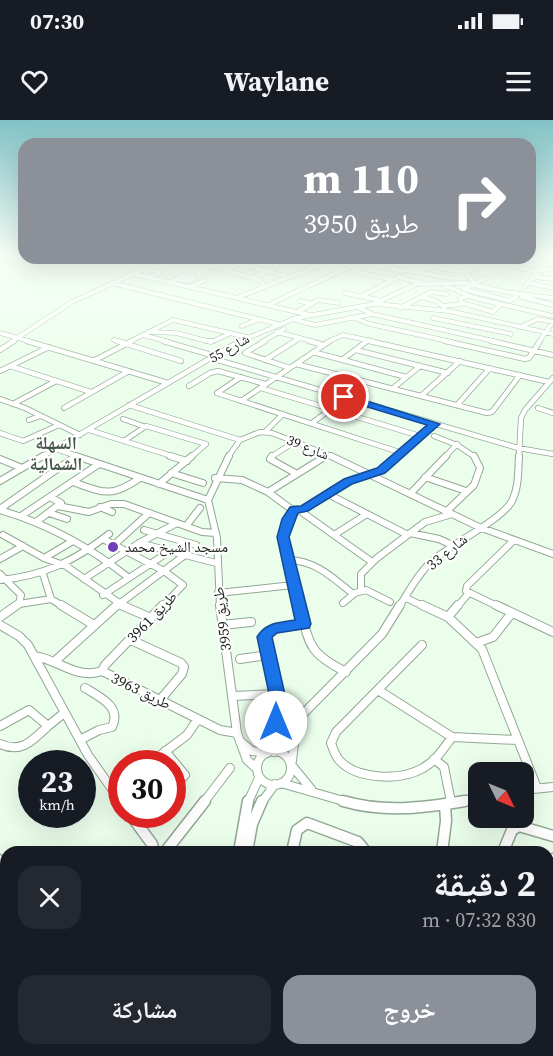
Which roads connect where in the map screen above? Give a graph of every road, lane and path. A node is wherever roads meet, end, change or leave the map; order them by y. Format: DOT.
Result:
graph roads {
  1 [pos="516,297"];
  2 [pos="81,298"];
  3 [pos="172,298"];
  4 [pos="241,298"];
  5 [pos="282,298"];
  6 [pos="369,298"];
  7 [pos="388,298"];
  8 [pos="420,298"];
  9 [pos="424,298"];
  10 [pos="464,298"];
  11 [pos="475,298"];
  12 [pos="494,298"];
  13 [pos="539,298"];
  14 [pos="300,301"];
  15 [pos="382,301"];
  16 [pos="338,303"];
  17 [pos="463,303"];
  18 [pos="270,304"];
  19 [pos="312,304"];
  20 [pos="374,304"];
  21 [pos="501,304"];
  22 [pos="553,304"];
  23 [pos="443,306"];
  24 [pos="361,308"];
  25 [pos="400,308"];
  26 [pos="408,309"];
  27 [pos="298,311"];
  28 [pos="448,311"];
  29 [pos="494,312"];
  30 [pos="372,314"];
  31 [pos="310,315"];
  32 [pos="553,316"];
  33 [pos="354,318"];
  34 [pos="259,319"];
  35 [pos="292,319"];
  36 [pos="399,320"];
  37 [pos="488,320"];
  38 [pos="553,322"];
  39 [pos="278,324"];
  40 [pos="242,326"];
  41 [pos="423,326"];
  42 [pos="519,327"];
  43 [pos="284,329"];
  44 [pos="150,331"];
  45 [pos="277,332"];
  46 [pos="546,332"];
  47 [pos="0,333"];
  48 [pos="231,333"];
  49 [pos="461,334"];
  50 [pos="511,334"];
  51 [pos="553,334"];
  52 [pos="143,335"];
  53 [pos="247,337"];
  54 [pos="17,338"];
  55 [pos="300,339"];
  56 [pos="114,340"];
  57 [pos="368,340"];
  58 [pos="452,343"];
  59 [pos="127,344"];
  60 [pos="504,344"];
  61 [pos="324,345"];
  62 [pos="49,347"];
  63 [pos="0,350"];
  64 [pos="356,350"];
  65 [pos="535,351"];
  66 [pos="313,352"];
  67 [pos="553,355"];
  68 [pos="213,357"];
  69 [pos="95,360"];
  70 [pos="265,360"];
  71 [pos="342,360"];
  72 [pos="181,361"];
  73 [pos="460,361"];
  74 [pos="296,364"];
  75 [pos="9,366"];
  76 [pos="420,366"];
  77 [pos="290,368"];
  78 [pos="490,368"];
  79 [pos="0,371"];
  80 [pos="129,371"];
  81 [pos="448,373"];
  82 [pos="520,375"];
  83 [pos="241,377"];
  84 [pos="276,377"];
  85 [pos="406,377"];
  86 [pos="551,380"];
  87 [pos="56,381"];
  88 [pos="168,383"];
  89 [pos="189,386"];
  90 [pos="263,386"];
  91 [pos="392,389"];
  92 [pos="91,392"];
  93 [pos="421,396"];
  94 [pos="0,399"];
  95 [pos="241,401"];
  96 [pos="13,404"];
  97 [pos="129,405"];
  98 [pos="457,405"];
  99 [pos="64,408"];
  100 [pos="538,408"];
  101 [pos="331,409"];
  102 [pos="553,413"];
  103 [pos="284,414"];
  104 [pos="40,416"];
  105 [pos="123,419"];
  106 [pos="29,420"];
  107 [pos="312,423"];
  108 [pos="435,424"];
  109 [pos="59,425"];
  110 [pos="143,426"];
  111 [pos="89,430"];
  112 [pos="265,432"];
  113 [pos="0,433"];
  114 [pos="80,435"];
  115 [pos="420,436"];
  116 [pos="434,436"];
  117 [pos="240,440"];
  118 [pos="124,441"];
  119 [pos="294,442"];
  120 [pos="457,444"];
  121 [pos="518,447"];
  122 [pos="56,449"];
  123 [pos="402,453"];
  124 [pos="553,454"];
  125 [pos="327,455"];
  126 [pos="76,456"];
  127 [pos="0,459"];
  128 [pos="187,461"];
  129 [pos="99,464"];
  130 [pos="22,468"];
  131 [pos="171,473"];
  132 [pos="297,474"];
  133 [pos="370,474"];
  134 [pos="426,477"];
  135 [pos="140,478"];
  136 [pos="215,478"];
  137 [pos="0,481"];
  138 [pos="73,482"];
  139 [pos="202,483"];
  140 [pos="159,484"];
  141 [pos="466,491"];
  142 [pos="268,492"];
  143 [pos="328,494"];
  144 [pos="410,494"];
  145 [pos="50,497"];
  146 [pos="208,500"];
  147 [pos="58,506"];
  148 [pos="100,507"];
  149 [pos="200,508"];
  150 [pos="0,510"];
  151 [pos="299,510"];
  152 [pos="112,512"];
  153 [pos="449,512"];
  154 [pos="50,513"];
  155 [pos="149,513"];
  156 [pos="366,514"];
  157 [pos="21,516"];
  158 [pos="67,519"];
  159 [pos="36,522"];
  160 [pos="177,523"];
  161 [pos="186,526"];
  162 [pos="478,528"];
  163 [pos="144,530"];
  164 [pos="216,533"];
  165 [pos="154,534"];
  166 [pos="409,534"];
  167 [pos="3,535"];
  168 [pos="334,535"];
  169 [pos="73,541"];
  170 [pos="512,542"];
  171 [pos="139,543"];
  172 [pos="116,544"];
  173 [pos="196,545"];
  174 [pos="452,545"];
  175 [pos="24,546"];
  176 [pos="89,550"];
  177 [pos="128,550"];
  178 [pos="170,551"];
  179 [pos="553,554"];
  180 [pos="185,555"];
  181 [pos="44,558"];
  182 [pos="0,559"];
  183 [pos="287,560"];
  184 [pos="109,562"];
  185 [pos="216,562"];
  186 [pos="372,562"];
  187 [pos="151,563"];
  188 [pos="66,566"];
  189 [pos="164,571"];
  190 [pos="0,574"];
  191 [pos="44,574"];
  192 [pos="129,578"];
  193 [pos="84,579"];
  194 [pos="4,580"];
  195 [pos="293,585"];
  196 [pos="357,592"];
  197 [pos="218,593"];
  198 [pos="468,594"];
  199 [pos="104,595"];
  200 [pos="406,598"];
  201 [pos="51,599"];
  202 [pos="390,602"];
  203 [pos="343,603"];
  204 [pos="19,604"];
  205 [pos="118,604"];
  206 [pos="511,614"];
  207 [pos="0,617"];
  208 [pos="448,617"];
  209 [pos="151,618"];
  210 [pos="251,622"];
  211 [pos="304,624"];
  212 [pos="0,625"];
  213 [pos="94,625"];
  214 [pos="222,626"];
  215 [pos="553,632"];
  216 [pos="131,640"];
  217 [pos="476,643"];
  218 [pos="422,645"];
  219 [pos="268,655"];
  220 [pos="34,656"];
  221 [pos="240,659"];
  222 [pos="54,662"];
  223 [pos="102,672"];
  224 [pos="346,672"];
  225 [pos="85,687"];
  226 [pos="378,690"];
  227 [pos="277,694"];
  228 [pos="232,696"];
  229 [pos="160,700"];
  230 [pos="64,713"];
  231 [pos="302,714"];
  232 [pos="198,719"];
  233 [pos="276,722"];
  234 [pos="0,726"];
  235 [pos="48,726"];
  236 [pos="237,732"];
  237 [pos="452,736"];
  238 [pos="80,740"];
  239 [pos="517,740"];
  240 [pos="0,744"];
  241 [pos="166,750"];
  242 [pos="271,752"];
  243 [pos="434,759"];
  244 [pos="292,765"];
  245 [pos="230,768"];
  246 [pos="258,773"];
  247 [pos="108,782"];
  248 [pos="278,784"];
  249 [pos="553,787"];
  250 [pos="534,788"];
  251 [pos="537,788"];
  252 [pos="311,789"];
  253 [pos="468,800"];
  254 [pos="448,804"];
  255 [pos="140,828"];
  256 [pos="553,836"];
  257 [pos="152,846"];
  258 [pos="170,846"];
  259 [pos="240,846"];
  260 [pos="248,846"];
  261 [pos="293,846"];
  262 [pos="361,846"];
  263 [pos="443,846"];
  264 [pos="505,846"];
  1 -- 12 [label="street"];
  2 -- 54 [label="street"];
  3 -- 34 [label="street"];
  4 -- 18 [label="street"];
  5 -- 18 [label="street"];
  6 -- 15 [label="street"];
  7 -- 15 [label="street, شارع 55"];
  8 -- 25 [label="street"];
  9 -- 23 [label="street"];
  10 -- 17 [label="street"];
  11 -- 21 [label="street"];
  13 -- 22 [label="street, شارع 55"];
  14 -- 19 [label="street"];
  15 -- 20 [label="street, شارع 55"];
  16 -- 19 [label="street"];
  17 -- 23 [label="street"];
  17 -- 29 [label="street"];
  18 -- 27 [label="street"];
  19 -- 27 [label="street"];
  20 -- 24 [label="street, شارع 55"];
  20 -- 25 [label="street"];
  21 -- 29 [label="street"];
  21 -- 32 [label="street"];
  23 -- 28 [label="street"];
  24 -- 30 [label="street"];
  24 -- 31 [label="street, شارع 55"];
  25 -- 26 [label="street"];
  26 -- 28 [label="street"];
  26 -- 36 [label="street"];
  27 -- 31 [label="street"];
  28 -- 37 [label="street"];
  29 -- 37 [label="street"];
  30 -- 33 [label="street"];
  30 -- 36 [label="street"];
  31 -- 35 [label="street, شارع 55"];
  33 -- 35 [label="street"];
  33 -- 58 [label="street"];
  34 -- 39 [label="street"];
  34 -- 40 [label="street"];
  35 -- 39 [label="street, شارع 55"];
  36 -- 41 [label="street"];
  37 -- 42 [label="street"];
  38 -- 42 [label="street"];
  38 -- 46 [label="street"];
  39 -- 53 [label="street, شارع 55"];
  41 -- 49 [label="street"];
  41 -- 50 [label="street"];
  42 -- 46 [label="street"];
  42 -- 50 [label="street"];
  43 -- 45 [label="street"];
  44 -- 48 [label="street"];
  44 -- 48 [label="street"];
  44 -- 52 [label="street"];
  45 -- 55 [label="street"];
  45 -- 70 [label="street"];
  46 -- 51 [label="street"];
  46 -- 65 [label="street"];
  47 -- 54 [label="street"];
  48 -- 53 [label="street"];
  49 -- 58 [label="street"];
  49 -- 60 [label="street"];
  50 -- 60 [label="street"];
  52 -- 59 [label="street"];
  52 -- 68 [label="street"];
  53 -- 68 [label="street, شارع 55"];
  54 -- 62 [label="street"];
  54 -- 63 [label="street"];
  55 -- 61 [label="street"];
  55 -- 70 [label="street"];
  56 -- 59 [label="street"];
  57 -- 61 [label="street"];
  57 -- 64 [label="street"];
  57 -- 73 [label="street"];
  58 -- 65 [label="street"];
  59 -- 69 [label="street"];
  59 -- 72 [label="street"];
  60 -- 65 [label="street"];
  61 -- 66 [label="street"];
  62 -- 69 [label="street"];
  62 -- 75 [label="street"];
  64 -- 71 [label="street"];
  64 -- 76 [label="street"];
  65 -- 67 [label="street"];
  66 -- 71 [label="street"];
  66 -- 74 [label="street"];
  68 -- 84 [label="street"];
  68 -- 88 [label="street, شارع 55"];
  69 -- 80 [label="street"];
  70 -- 77 [label="street"];
  71 -- 85 [label="street"];
  73 -- 78 [label="street"];
  73 -- 81 [label="street"];
  74 -- 77 [label="street"];
  74 -- 91 [label="street"];
  75 -- 79 [label="street"];
  75 -- 87 [label="street"];
  76 -- 81 [label="street"];
  76 -- 85 [label="street"];
  77 -- 84 [label="street"];
  78 -- 82 [label="street"];
  78 -- 98 [label="street"];
  80 -- 88 [label="street"];
  80 -- 92 [label="street"];
  81 -- 93 [label="street"];
  82 -- 86 [label="street"];
  82 -- 98 [label="street"];
  83 -- 89 [label="street"];
  83 -- 90 [label="street"];
  83 -- 95 [label="street"];
  84 -- 90 [label="street"];
  84 -- 108 [label="street"];
  85 -- 91 [label="street"];
  86 -- 121 [label="street, شارع 33"];
  87 -- 92 [label="street"];
  87 -- 96 [label="street"];
  88 -- 97 [label="street, شارع 55"];
  90 -- 95 [label="street"];
  90 -- 101 [label="street"];
  91 -- 93 [label="street"];
  92 -- 99 [label="street"];
  93 -- 98 [label="street"];
  94 -- 96 [label="street"];
  95 -- 103 [label="street"];
  96 -- 104 [label="street"];
  97 -- 111 [label="street, شارع 55"];
  97 -- 117 [label="street"];
  100 -- 102 [label="street"];
  101 -- 107 [label="street"];
  101 -- 115 [label="street"];
  103 -- 107 [label="street"];
  103 -- 112 [label="street"];
  104 -- 106 [label="street"];
  104 -- 109 [label="street"];
  105 -- 110 [label="street"];
  107 -- 123 [label="street"];
  108 -- 115 [label="street"];
  108 -- 121 [label="street"];
  109 -- 113 [label="street"];
  109 -- 114 [label="street"];
  110 -- 118 [label="street"];
  110 -- 128 [label="street"];
  111 -- 114 [label="street, شارع 55"];
  111 -- 118 [label="street"];
  112 -- 117 [label="street"];
  112 -- 119 [label="street, شارع 39"];
  114 -- 122 [label="street, شارع 55"];
  115 -- 123 [label="street"];
  116 -- 120 [label="street"];
  117 -- 136 [label="street"];
  118 -- 128 [label="street"];
  119 -- 125 [label="street, شارع 39"];
  119 -- 132 [label="street"];
  120 -- 134 [label="street"];
  120 -- 141 [label="street"];
  121 -- 124 [label="street"];
  121 -- 162 [label="street, شارع 33"];
  122 -- 126 [label="street"];
  122 -- 130 [label="street, شارع 55"];
  123 -- 133 [label="street"];
  125 -- 132 [label="street"];
  125 -- 133 [label="street, شارع 39"];
  126 -- 129 [label="street"];
  126 -- 150 [label="street"];
  127 -- 130 [label="street"];
  128 -- 131 [label="street"];
  129 -- 135 [label="street"];
  129 -- 138 [label="street"];
  130 -- 137 [label="street, شارع 55"];
  131 -- 139 [label="street"];
  131 -- 140 [label="street"];
  132 -- 142 [label="street"];
  133 -- 143 [label="street"];
  133 -- 144 [label="street, شارع 39"];
  134 -- 141 [label="street"];
  134 -- 144 [label="street"];
  135 -- 138 [label="street"];
  135 -- 140 [label="street"];
  136 -- 142 [label="street"];
  136 -- 146 [label="street"];
  138 -- 145 [label="street"];
  140 -- 146 [label="street"];
  141 -- 153 [label="street"];
  142 -- 151 [label="street"];
  143 -- 151 [label="street"];
  143 -- 156 [label="street"];
  144 -- 153 [label="street, شارع 39"];
  145 -- 147 [label="street"];
  145 -- 157 [label="street"];
  146 -- 164 [label="street, طريق 3959"];
  147 -- 148 [label="street"];
  147 -- 154 [label="street"];
  148 -- 152 [label="street"];
  148 -- 155 [label="street"];
  149 -- 161 [label="street"];
  150 -- 157 [label="street"];
  151 -- 168 [label="street"];
  151 -- 183 [label="street"];
  153 -- 162 [label="street, شارع 39"];
  153 -- 166 [label="street"];
  154 -- 158 [label="street"];
  154 -- 159 [label="street"];
  155 -- 160 [label="street"];
  155 -- 172 [label="street"];
  156 -- 166 [label="street"];
  156 -- 168 [label="street"];
  157 -- 159 [label="street"];
  159 -- 169 [label="street"];
  160 -- 161 [label="street"];
  160 -- 165 [label="street"];
  161 -- 164 [label="street"];
  162 -- 170 [label="street, شارع 39"];
  162 -- 174 [label="street, شارع 33"];
  163 -- 165 [label="street"];
  164 -- 185 [label="street, طريق 3959"];
  165 -- 171 [label="street"];
  165 -- 173 [label="street"];
  166 -- 174 [label="street"];
  166 -- 186 [label="street"];
  167 -- 175 [label="street"];
  168 -- 186 [label="street"];
  169 -- 176 [label="street"];
  169 -- 181 [label="street"];
  170 -- 179 [label="street, شارع 39"];
  170 -- 198 [label="street"];
  171 -- 177 [label="street"];
  171 -- 178 [label="street"];
  172 -- 176 [label="street, طريق 3961"];
  172 -- 177 [label="street, طريق 3961"];
  174 -- 200 [label="street, شارع 33"];
  175 -- 181 [label="street"];
  175 -- 182 [label="street"];
  176 -- 184 [label="street"];
  176 -- 188 [label="street"];
  177 -- 184 [label="street"];
  177 -- 187 [label="street, طريق 3961"];
  178 -- 180 [label="street"];
  178 -- 187 [label="street"];
  180 -- 185 [label="street"];
  180 -- 189 [label="street"];
  181 -- 188 [label="street"];
  183 -- 195 [label="street"];
  183 -- 196 [label="street"];
  184 -- 192 [label="street"];
  184 -- 193 [label="street"];
  185 -- 197 [label="street, طريق 3959"];
  186 -- 196 [label="street"];
  187 -- 189 [label="street, طريق 3961"];
  187 -- 192 [label="street"];
  188 -- 191 [label="street"];
  188 -- 193 [label="street"];
  189 -- 205 [label="street"];
  189 -- 209 [label="street, طريق 3961"];
  190 -- 194 [label="street"];
  191 -- 194 [label="street"];
  191 -- 201 [label="street"];
  192 -- 199 [label="street"];
  193 -- 199 [label="street"];
  194 -- 204 [label="street"];
  195 -- 197 [label="street"];
  195 -- 211 [label="street"];
  196 -- 202 [label="street"];
  196 -- 203 [label="street"];
  197 -- 214 [label="street, طريق 3959"];
  198 -- 206 [label="street"];
  198 -- 208 [label="street"];
  199 -- 205 [label="street"];
  200 -- 208 [label="street"];
  200 -- 224 [label="street, شارع 33"];
  201 -- 204 [label="street"];
  201 -- 213 [label="street"];
  204 -- 207 [label="street"];
  205 -- 209 [label="street"];
  205 -- 213 [label="street"];
  206 -- 215 [label="street"];
  206 -- 217 [label="street"];
  208 -- 217 [label="street"];
  209 -- 216 [label="street, طريق 3961"];
  210 -- 214 [label="street"];
  211 -- 219 [label="street"];
  211 -- 224 [label="street"];
  212 -- 220 [label="street"];
  213 -- 222 [label="street"];
  214 -- 228 [label="street, طريق 3959"];
  216 -- 223 [label="street, طريق 3961"];
  216 -- 229 [label="street"];
  217 -- 239 [label="street"];
  218 -- 226 [label="street"];
  219 -- 221 [label="street"];
  219 -- 227 [label="street"];
  220 -- 222 [label="street, طريق 3963"];
  220 -- 230 [label="street"];
  222 -- 223 [label="street, طريق 3963"];
  223 -- 229 [label="street, طريق 3963"];
  224 -- 231 [label="street, شارع 33"];
  225 -- 238 [label="street"];
  226 -- 237 [label="street"];
  226 -- 243 [label="street"];
  227 -- 228 [label="street"];
  227 -- 233 [label="street"];
  228 -- 236 [label="street, طريق 3959"];
  229 -- 232 [label="street, طريق 3963"];
  230 -- 235 [label="street"];
  230 -- 238 [label="street"];
  231 -- 242 [label="street, شارع 33"];
  231 -- 244 [label="street"];
  232 -- 236 [label="street, طريق 3963"];
  232 -- 241 [label="street"];
  234 -- 235 [label="street"];
  235 -- 240 [label="street"];
  236 -- 242 [label="street"];
  236 -- 246 [label="street, طريق 3959"];
  237 -- 239 [label="street"];
  237 -- 243 [label="street"];
  238 -- 247 [label="street"];
  239 -- 251 [label="street"];
  242 -- 244 [label="street"];
  242 -- 246 [label="street"];
  243 -- 254 [label="street"];
  244 -- 248 [label="street"];
  244 -- 252 [label="street"];
  245 -- 258 [label="street"];
  246 -- 248 [label="street"];
  246 -- 259 [label="street"];
  248 -- 252 [label="street"];
  248 -- 260 [label="street"];
  249 -- 251 [label="street"];
  250 -- 251 [label="street"];
  252 -- 254 [label="street"];
  253 -- 254 [label="street"];
  254 -- 263 [label="street"];
  255 -- 257 [label="street"];
  256 -- 264 [label="street"];
  261 -- 262 [label="street"];
}
